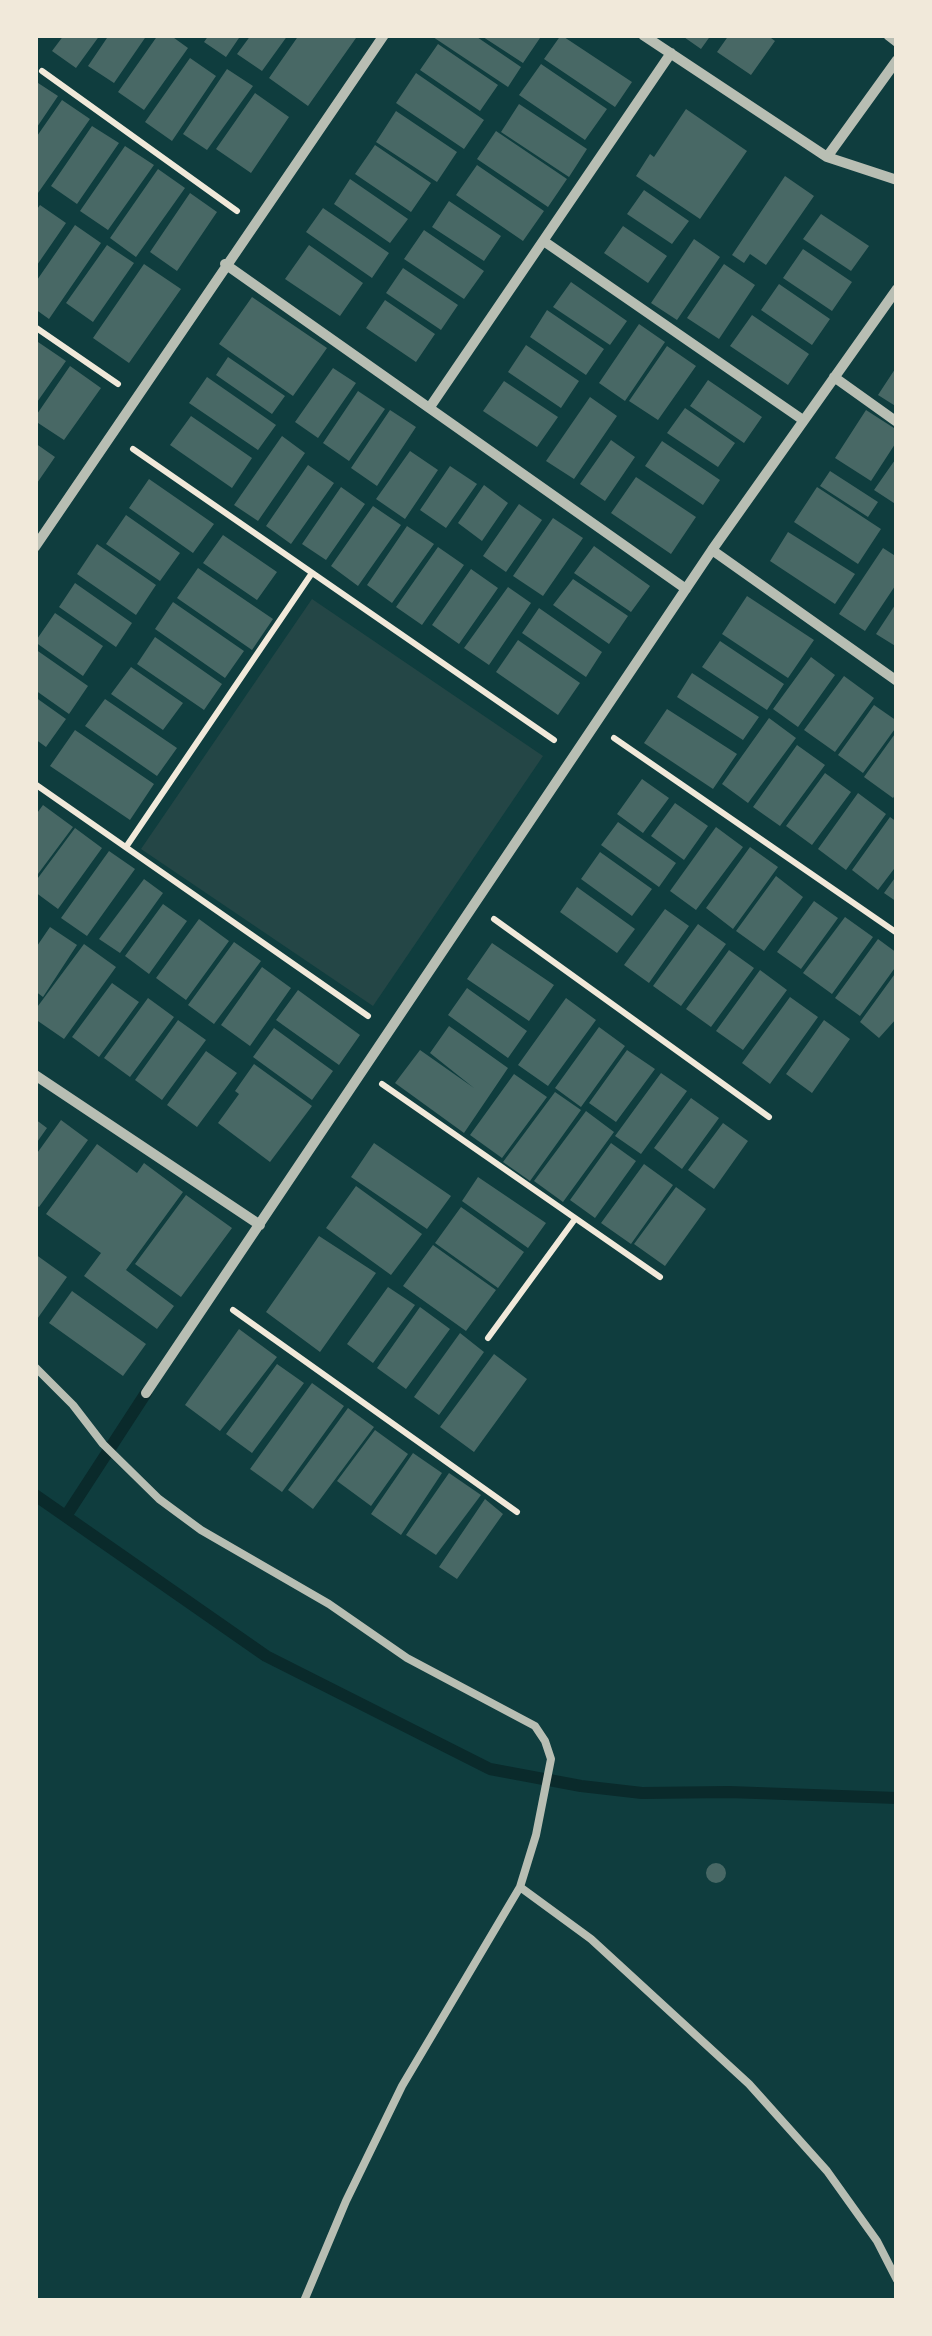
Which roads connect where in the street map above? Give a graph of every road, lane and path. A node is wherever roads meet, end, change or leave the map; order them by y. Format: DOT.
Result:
graph roads {
  1 [pos="384,35"];
  2 [pos="643,35"];
  3 [pos="888,35"];
  4 [pos="897,42"];
  5 [pos="671,53"];
  6 [pos="897,60"];
  7 [pos="42,71"];
  8 [pos="828,156"];
  9 [pos="897,180"];
  10 [pos="254,223"];
  11 [pos="545,242"];
  12 [pos="225,264"];
  13 [pos="897,288"];
  14 [pos="35,326"];
  15 [pos="834,377"];
  16 [pos="136,396"];
  17 [pos="430,407"];
  18 [pos="803,420"];
  19 [pos="897,422"];
  20 [pos="111,433"];
  21 [pos="35,547"];
  22 [pos="712,550"];
  23 [pos="312,573"];
  24 [pos="686,589"];
  25 [pos="897,682"];
  26 [pos="595,726"];
  27 [pos="576,755"];
  28 [pos="35,784"];
  29 [pos="126,847"];
  30 [pos="476,905"];
  31 [pos="897,933"];
  32 [pos="390,1031"];
  33 [pos="364,1072"];
  34 [pos="35,1075"];
  35 [pos="769,1117"];
  36 [pos="575,1218"];
  37 [pos="260,1225"];
  38 [pos="660,1278"];
  39 [pos="214,1296"];
  40 [pos="488,1338"];
  41 [pos="35,1368"];
  42 [pos="146,1393"];
  43 [pos="517,1512"];
  44 [pos="520,1888"];
  45 [pos="897,2280"];
  46 [pos="304,2301"];
  1 -- 10 [label="street"];
  2 -- 5 [label="street"];
  3 -- 4 [label="street"];
  5 -- 8 [label="street"];
  5 -- 11 [label="street"];
  6 -- 8 [label="street"];
  7 -- 10 [label="path"];
  8 -- 9 [label="street"];
  10 -- 12 [label="street"];
  11 -- 17 [label="street"];
  11 -- 18 [label="street"];
  12 -- 16 [label="street"];
  12 -- 17 [label="street"];
  13 -- 15 [label="street"];
  14 -- 16 [label="path"];
  15 -- 18 [label="street"];
  15 -- 19 [label="street"];
  16 -- 20 [label="street"];
  17 -- 24 [label="street"];
  18 -- 22 [label="street"];
  20 -- 21 [label="street"];
  20 -- 23 [label="path"];
  22 -- 24 [label="street"];
  22 -- 25 [label="street"];
  23 -- 27 [label="path"];
  23 -- 29 [label="path"];
  24 -- 26 [label="street"];
  26 -- 27 [label="street"];
  26 -- 31 [label="path"];
  27 -- 30 [label="street"];
  28 -- 29 [label="path"];
  29 -- 32 [label="path"];
  30 -- 32 [label="street"];
  30 -- 35 [label="path"];
  32 -- 33 [label="street"];
  33 -- 36 [label="path"];
  33 -- 37 [label="street"];
  34 -- 37 [label="street"];
  36 -- 38 [label="path"];
  36 -- 40 [label="path"];
  37 -- 39 [label="street"];
  39 -- 42 [label="street"];
  39 -- 43 [label="path"];
  41 -- 44 [label="lane"];
  44 -- 45 [label="lane"];
  44 -- 46 [label="lane"];
}
